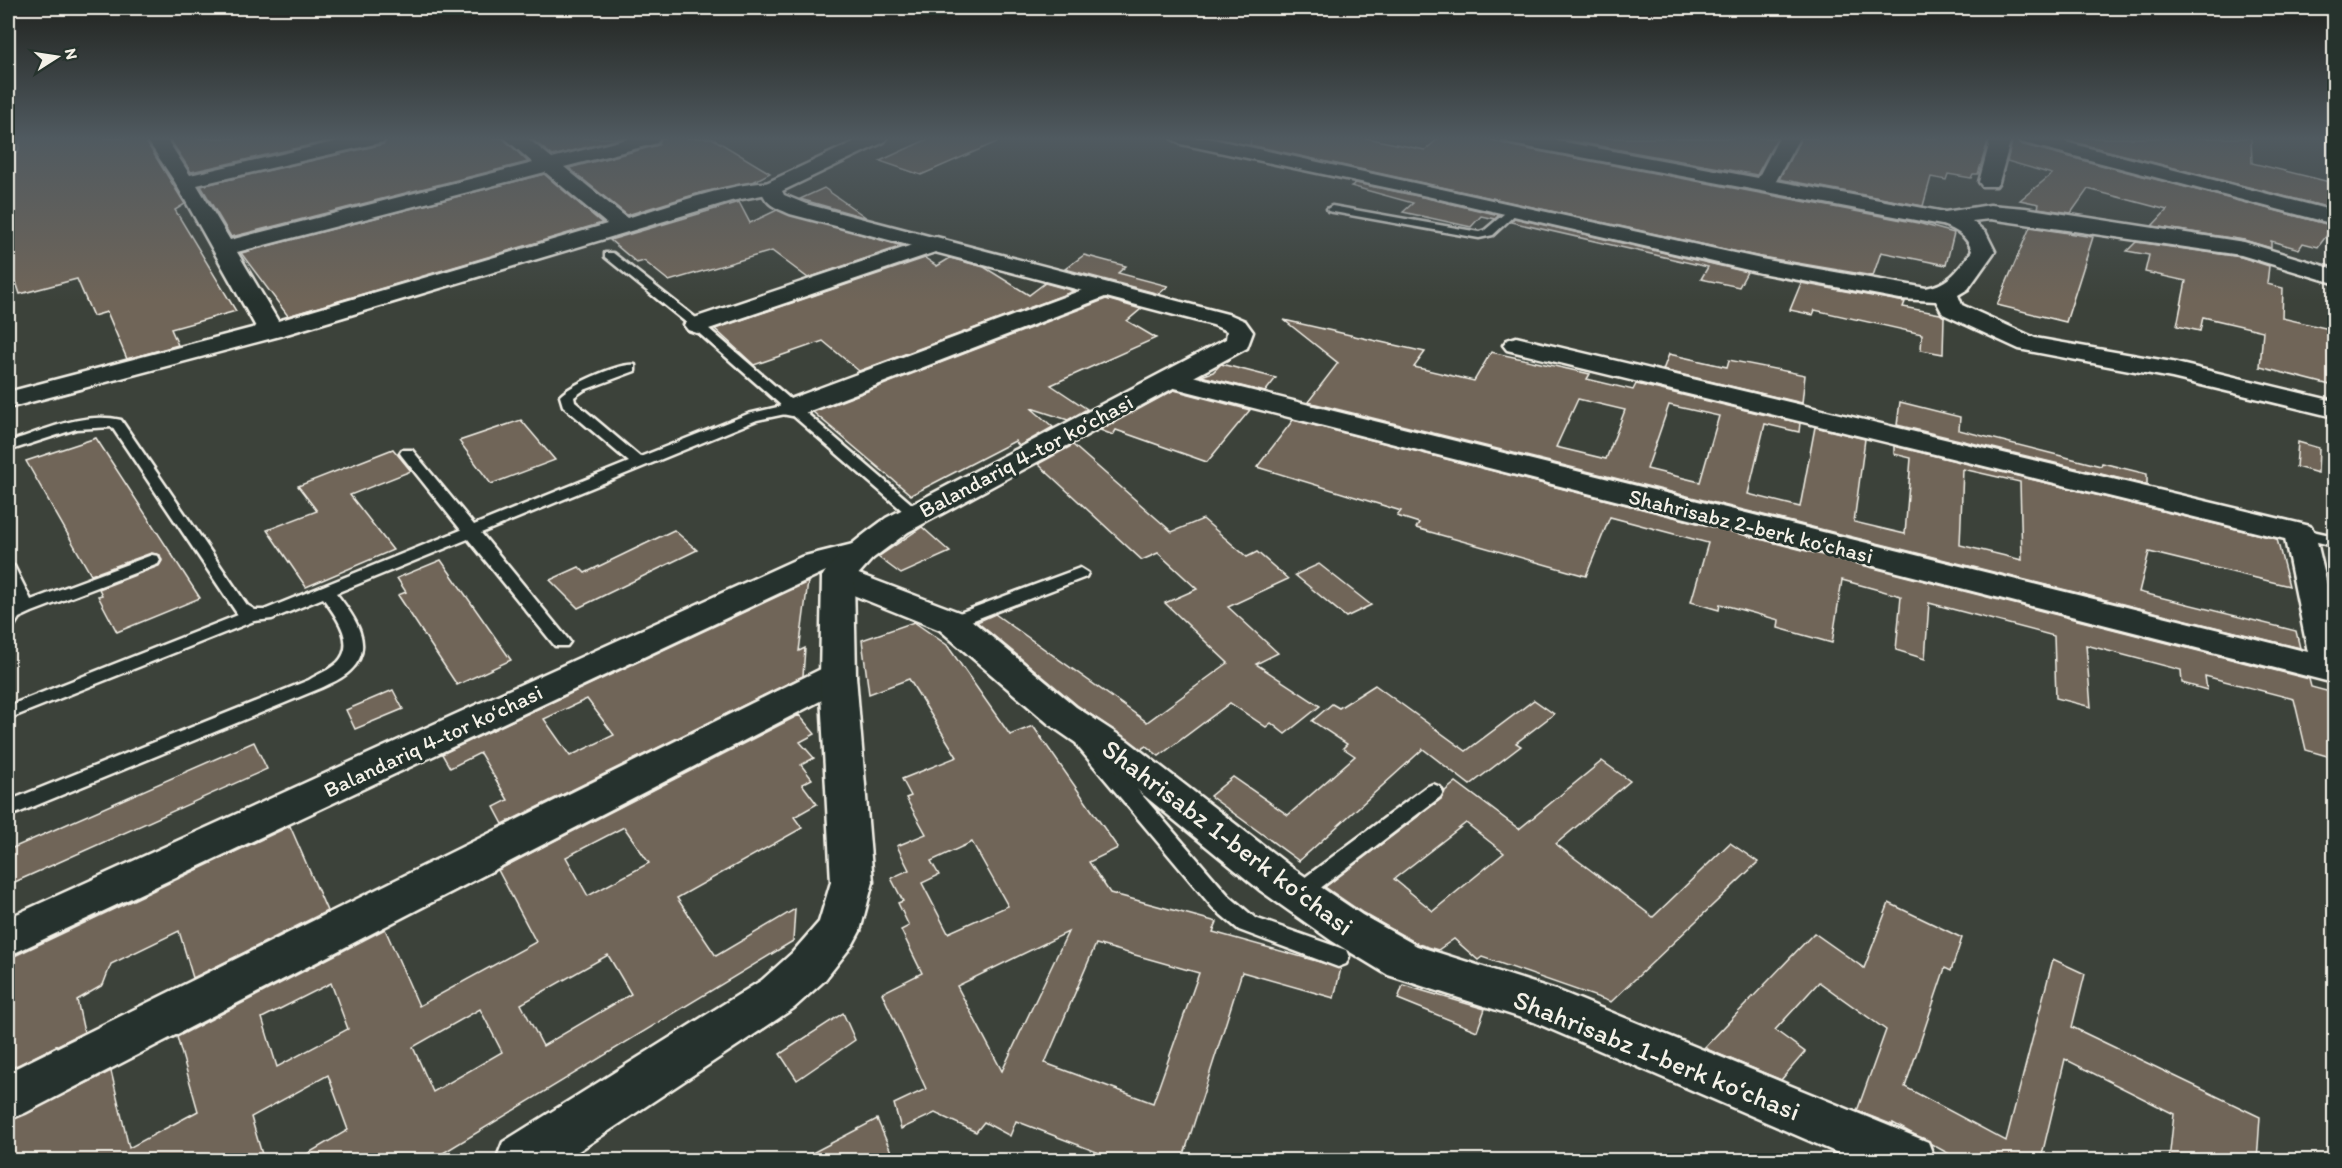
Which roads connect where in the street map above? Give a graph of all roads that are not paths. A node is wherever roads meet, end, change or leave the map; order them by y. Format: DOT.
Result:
graph roads {
  1 [pos="191,193"];
  2 [pos="442,193"];
  3 [pos="581,193"];
  4 [pos="743,193"];
  5 [pos="772,193"];
  6 [pos="1434,193"];
  7 [pos="1794,193"];
  8 [pos="2236,193"];
  9 [pos="1332,209"];
  10 [pos="1515,210"];
  11 [pos="2334,218"];
  12 [pos="1945,219"];
  13 [pos="622,225"];
  14 [pos="936,244"];
  15 [pos="225,249"];
  16 [pos="609,255"];
  17 [pos="2334,276"];
  18 [pos="1101,290"];
  19 [pos="1945,292"];
  20 [pos="697,325"];
  21 [pos="271,331"];
  22 [pos="1516,345"];
  23 [pos="630,368"];
  24 [pos="1183,373"];
  25 [pos="8,400"];
  26 [pos="792,408"];
  27 [pos="2334,409"];
  28 [pos="8,447"];
  29 [pos="407,453"];
  30 [pos="638,462"];
  31 [pos="916,515"];
  32 [pos="470,531"];
  33 [pos="2299,533"];
  34 [pos="2334,542"];
  35 [pos="152,560"];
  36 [pos="850,564"];
  37 [pos="8,570"];
  38 [pos="1080,573"];
  39 [pos="326,591"];
  40 [pos="26,608"];
  41 [pos="252,616"];
  42 [pos="8,622"];
  43 [pos="951,622"];
  44 [pos="561,642"];
  45 [pos="2332,671"];
  46 [pos="838,676"];
  47 [pos="8,713"];
  48 [pos="1063,716"];
  49 [pos="1433,792"];
  50 [pos="8,809"];
  51 [pos="1299,893"];
  52 [pos="8,938"];
  53 [pos="1338,957"];
  54 [pos="8,1097"];
  55 [pos="521,1161"];
  56 [pos="1910,1161"];
  1 -- 15 [label="street"];
  2 -- 15 [label="street"];
  3 -- 13 [label="street"];
  4 -- 13 [label="street"];
  5 -- 14 [label="street"];
  6 -- 10 [label="street"];
  7 -- 12 [label="street"];
  8 -- 11 [label="street"];
  9 -- 10 [label="lane"];
  10 -- 19 [label="street"];
  12 -- 17 [label="street"];
  12 -- 19 [label="street"];
  13 -- 21 [label="street"];
  14 -- 18 [label="street"];
  14 -- 20 [label="street"];
  15 -- 21 [label="street"];
  16 -- 20 [label="lane"];
  18 -- 24 [label="street"];
  18 -- 26 [label="street"];
  19 -- 27 [label="street"];
  20 -- 26 [label="lane"];
  21 -- 25 [label="street"];
  22 -- 33 [label="street"];
  23 -- 30 [label="lane"];
  24 -- 31 [label="street, Balandariq 4-tor koʻchasi"];
  24 -- 45 [label="street, Shahrisabz 2-berk koʻchasi"];
  26 -- 30 [label="lane"];
  26 -- 31 [label="lane"];
  28 -- 41 [label="lane"];
  29 -- 32 [label="lane"];
  30 -- 32 [label="lane"];
  31 -- 36 [label="street, Balandariq 4-tor koʻchasi"];
  32 -- 39 [label="lane"];
  32 -- 44 [label="lane"];
  33 -- 34 [label="lane"];
  33 -- 45 [label="street, Shahrisabz 2-berk koʻchasi"];
  35 -- 40 [label="lane"];
  36 -- 43 [label="street, Shahrisabz 1-berk koʻchasi"];
  36 -- 46 [label="street"];
  36 -- 52 [label="street, Balandariq 4-tor koʻchasi"];
  37 -- 40 [label="lane"];
  38 -- 43 [label="lane"];
  39 -- 41 [label="lane"];
  39 -- 50 [label="lane"];
  40 -- 42 [label="lane"];
  41 -- 47 [label="lane"];
  43 -- 48 [label="street, Shahrisabz 1-berk koʻchasi"];
  46 -- 54 [label="street"];
  46 -- 55 [label="street"];
  48 -- 51 [label="street, Shahrisabz 1-berk koʻchasi"];
  48 -- 53 [label="lane"];
  49 -- 51 [label="lane"];
  51 -- 56 [label="street, Shahrisabz 1-berk koʻchasi"];
}
